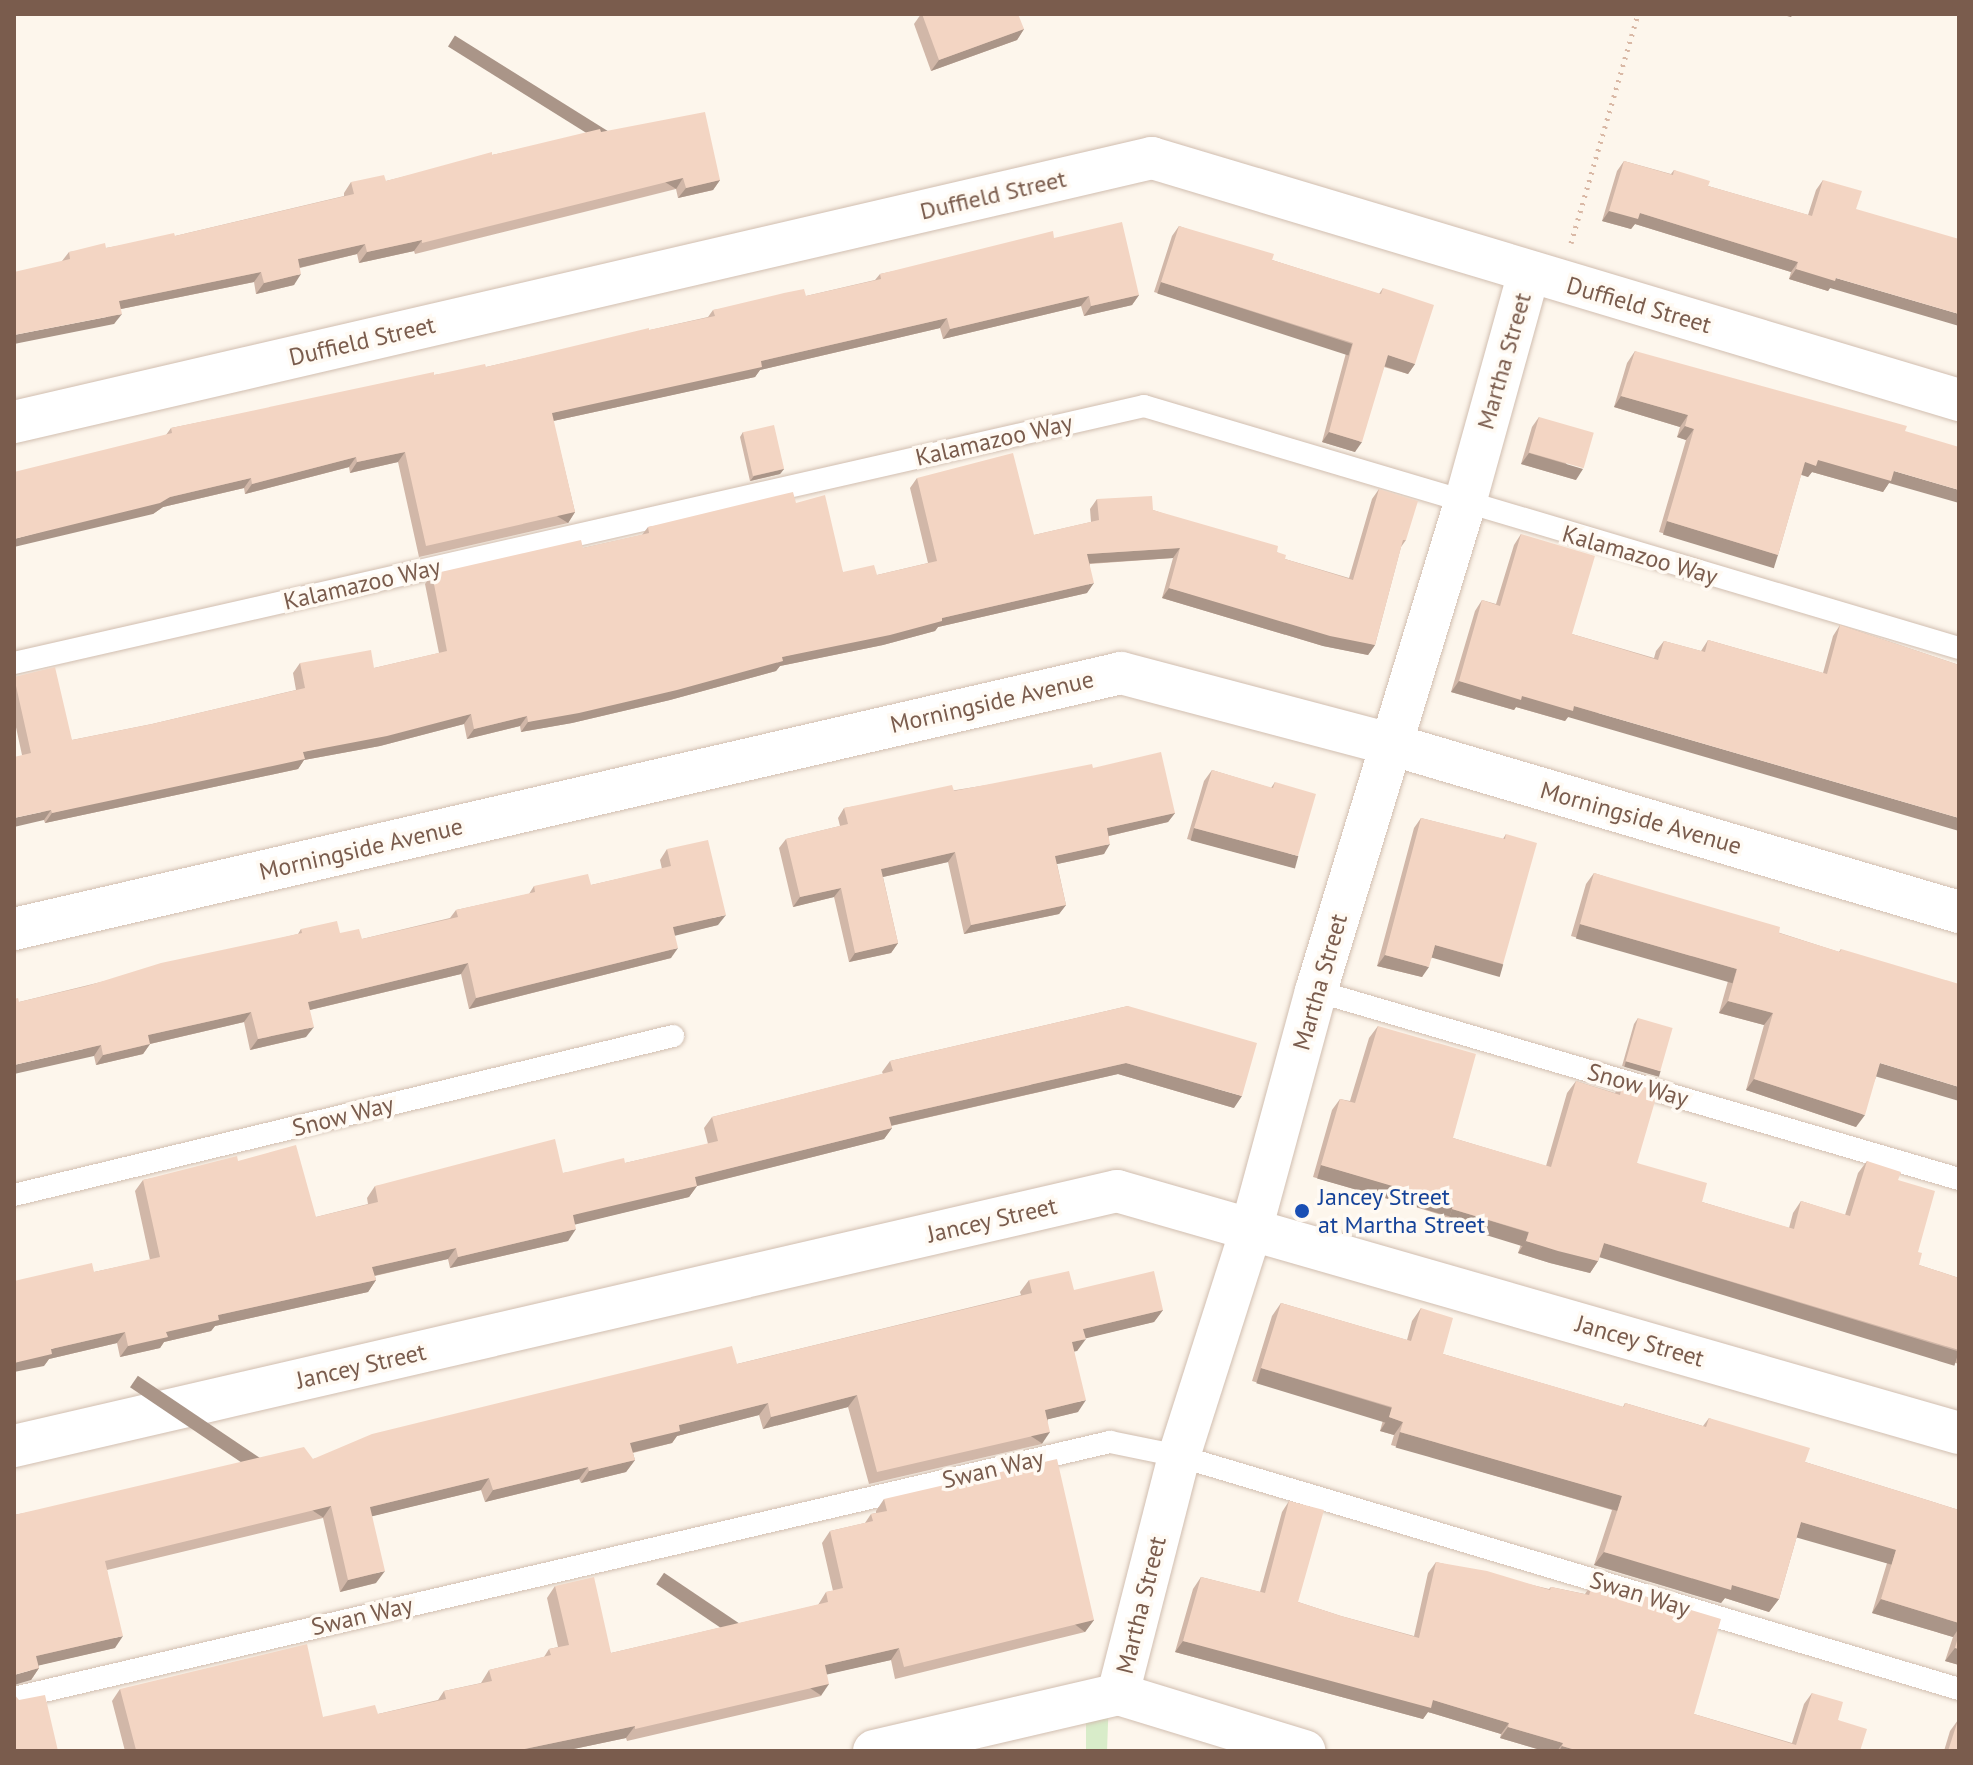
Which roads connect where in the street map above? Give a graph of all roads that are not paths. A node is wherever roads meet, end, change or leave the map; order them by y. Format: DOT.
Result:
graph roads {
  1 [pos="1529,272"];
  2 [pos="1959,400"];
  3 [pos="14,422"];
  4 [pos="1465,503"];
  5 [pos="1959,648"];
  6 [pos="14,663"];
  7 [pos="1390,744"];
  8 [pos="1959,912"];
  9 [pos="14,929"];
  10 [pos="1316,991"];
  11 [pos="673,1036"];
  12 [pos="1959,1179"];
  13 [pos="14,1195"];
  14 [pos="1251,1230"];
  15 [pos="1959,1433"];
  16 [pos="14,1446"];
  17 [pos="1179,1456"];
  18 [pos="1959,1689"];
  19 [pos="1118,1694"];
  20 [pos="14,1698"];
  21 [pos="874,1751"];
  22 [pos="1305,1751"];
  1 -- 2 [label="street, Duffield Street"];
  1 -- 3 [label="street, Duffield Street"];
  1 -- 4 [label="street, Martha Street"];
  4 -- 5 [label="lane, Kalamazoo Way"];
  4 -- 6 [label="lane, Kalamazoo Way"];
  4 -- 7 [label="street, Martha Street"];
  7 -- 8 [label="street, Morningside Avenue"];
  7 -- 9 [label="street, Morningside Avenue"];
  7 -- 10 [label="street, Martha Street"];
  10 -- 12 [label="lane, Snow Way"];
  10 -- 14 [label="street, Martha Street"];
  11 -- 13 [label="lane, Snow Way"];
  14 -- 15 [label="street, Jancey Street"];
  14 -- 16 [label="street, Jancey Street"];
  14 -- 17 [label="street, Martha Street"];
  17 -- 18 [label="lane, Swan Way"];
  17 -- 19 [label="street, Martha Street"];
  17 -- 20 [label="lane, Swan Way"];
  19 -- 21 [label="street"];
  19 -- 22 [label="street"];
}
